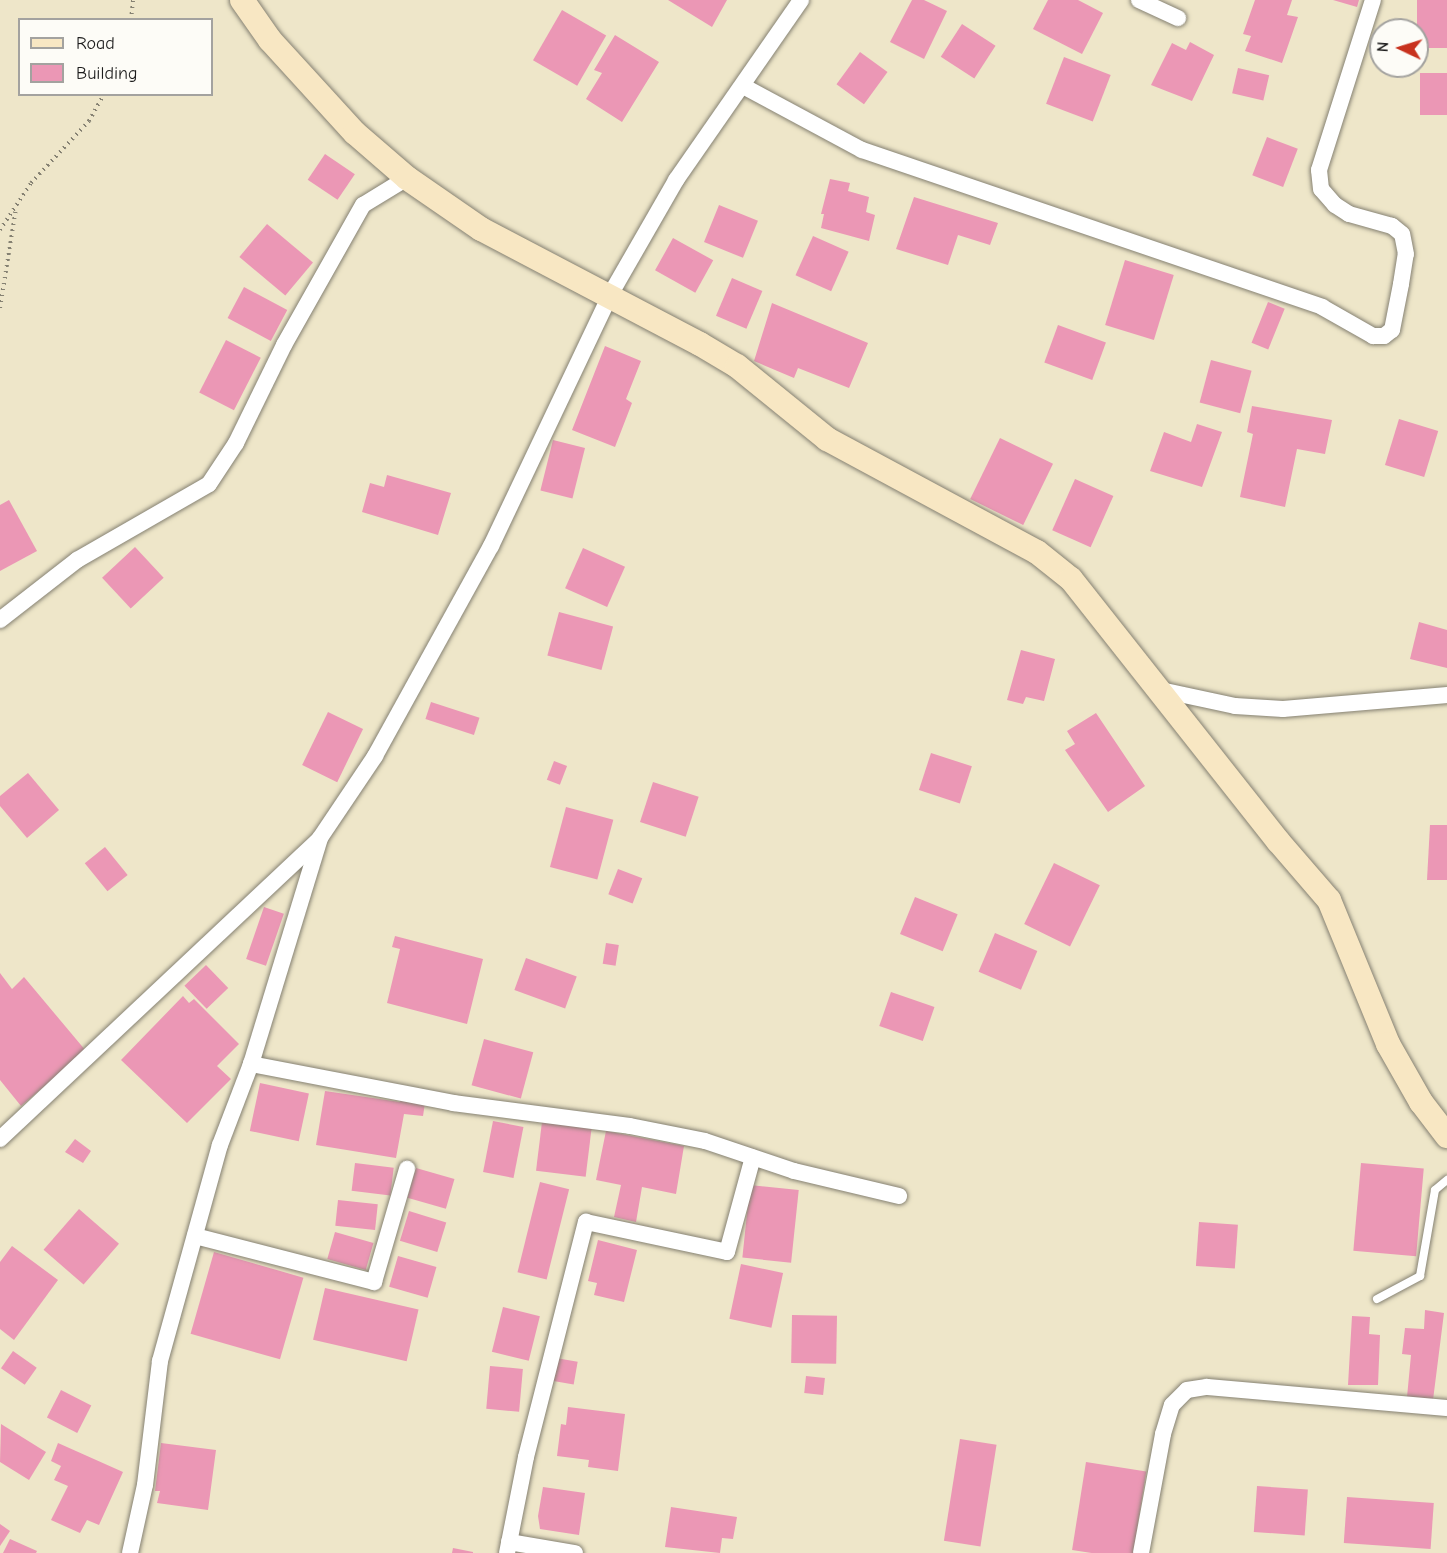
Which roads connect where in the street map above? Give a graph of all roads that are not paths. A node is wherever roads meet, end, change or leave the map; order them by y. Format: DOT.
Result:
graph roads {
  1 [pos="242,0"];
  2 [pos="801,0"];
  3 [pos="1139,0"];
  4 [pos="1373,0"];
  5 [pos="1178,18"];
  6 [pos="743,86"];
  7 [pos="407,178"];
  8 [pos="610,295"];
  9 [pos="0,620"];
  10 [pos="1156,689"];
  11 [pos="1447,695"];
  12 [pos="320,838"];
  13 [pos="251,1064"];
  14 [pos="1447,1136"];
  15 [pos="0,1139"];
  16 [pos="753,1157"];
  17 [pos="407,1168"];
  18 [pos="1447,1180"];
  19 [pos="898,1197"];
  20 [pos="195,1236"];
  21 [pos="1377,1299"];
  22 [pos="1447,1408"];
  23 [pos="508,1547"];
  24 [pos="130,1553"];
  25 [pos="576,1553"];
  26 [pos="1141,1553"];
  1 -- 7 [label="street"];
  2 -- 6 [label="street"];
  3 -- 5 [label="street"];
  4 -- 6 [label="street"];
  6 -- 8 [label="street"];
  7 -- 8 [label="street"];
  7 -- 9 [label="street"];
  8 -- 10 [label="street"];
  8 -- 12 [label="street"];
  10 -- 11 [label="street"];
  10 -- 14 [label="street"];
  12 -- 13 [label="street"];
  12 -- 15 [label="street"];
  13 -- 16 [label="street"];
  13 -- 20 [label="street"];
  16 -- 19 [label="street"];
  16 -- 23 [label="street"];
  17 -- 20 [label="street"];
  18 -- 21 [label="lane"];
  20 -- 24 [label="street"];
  22 -- 26 [label="street"];
  23 -- 25 [label="street"];
}
